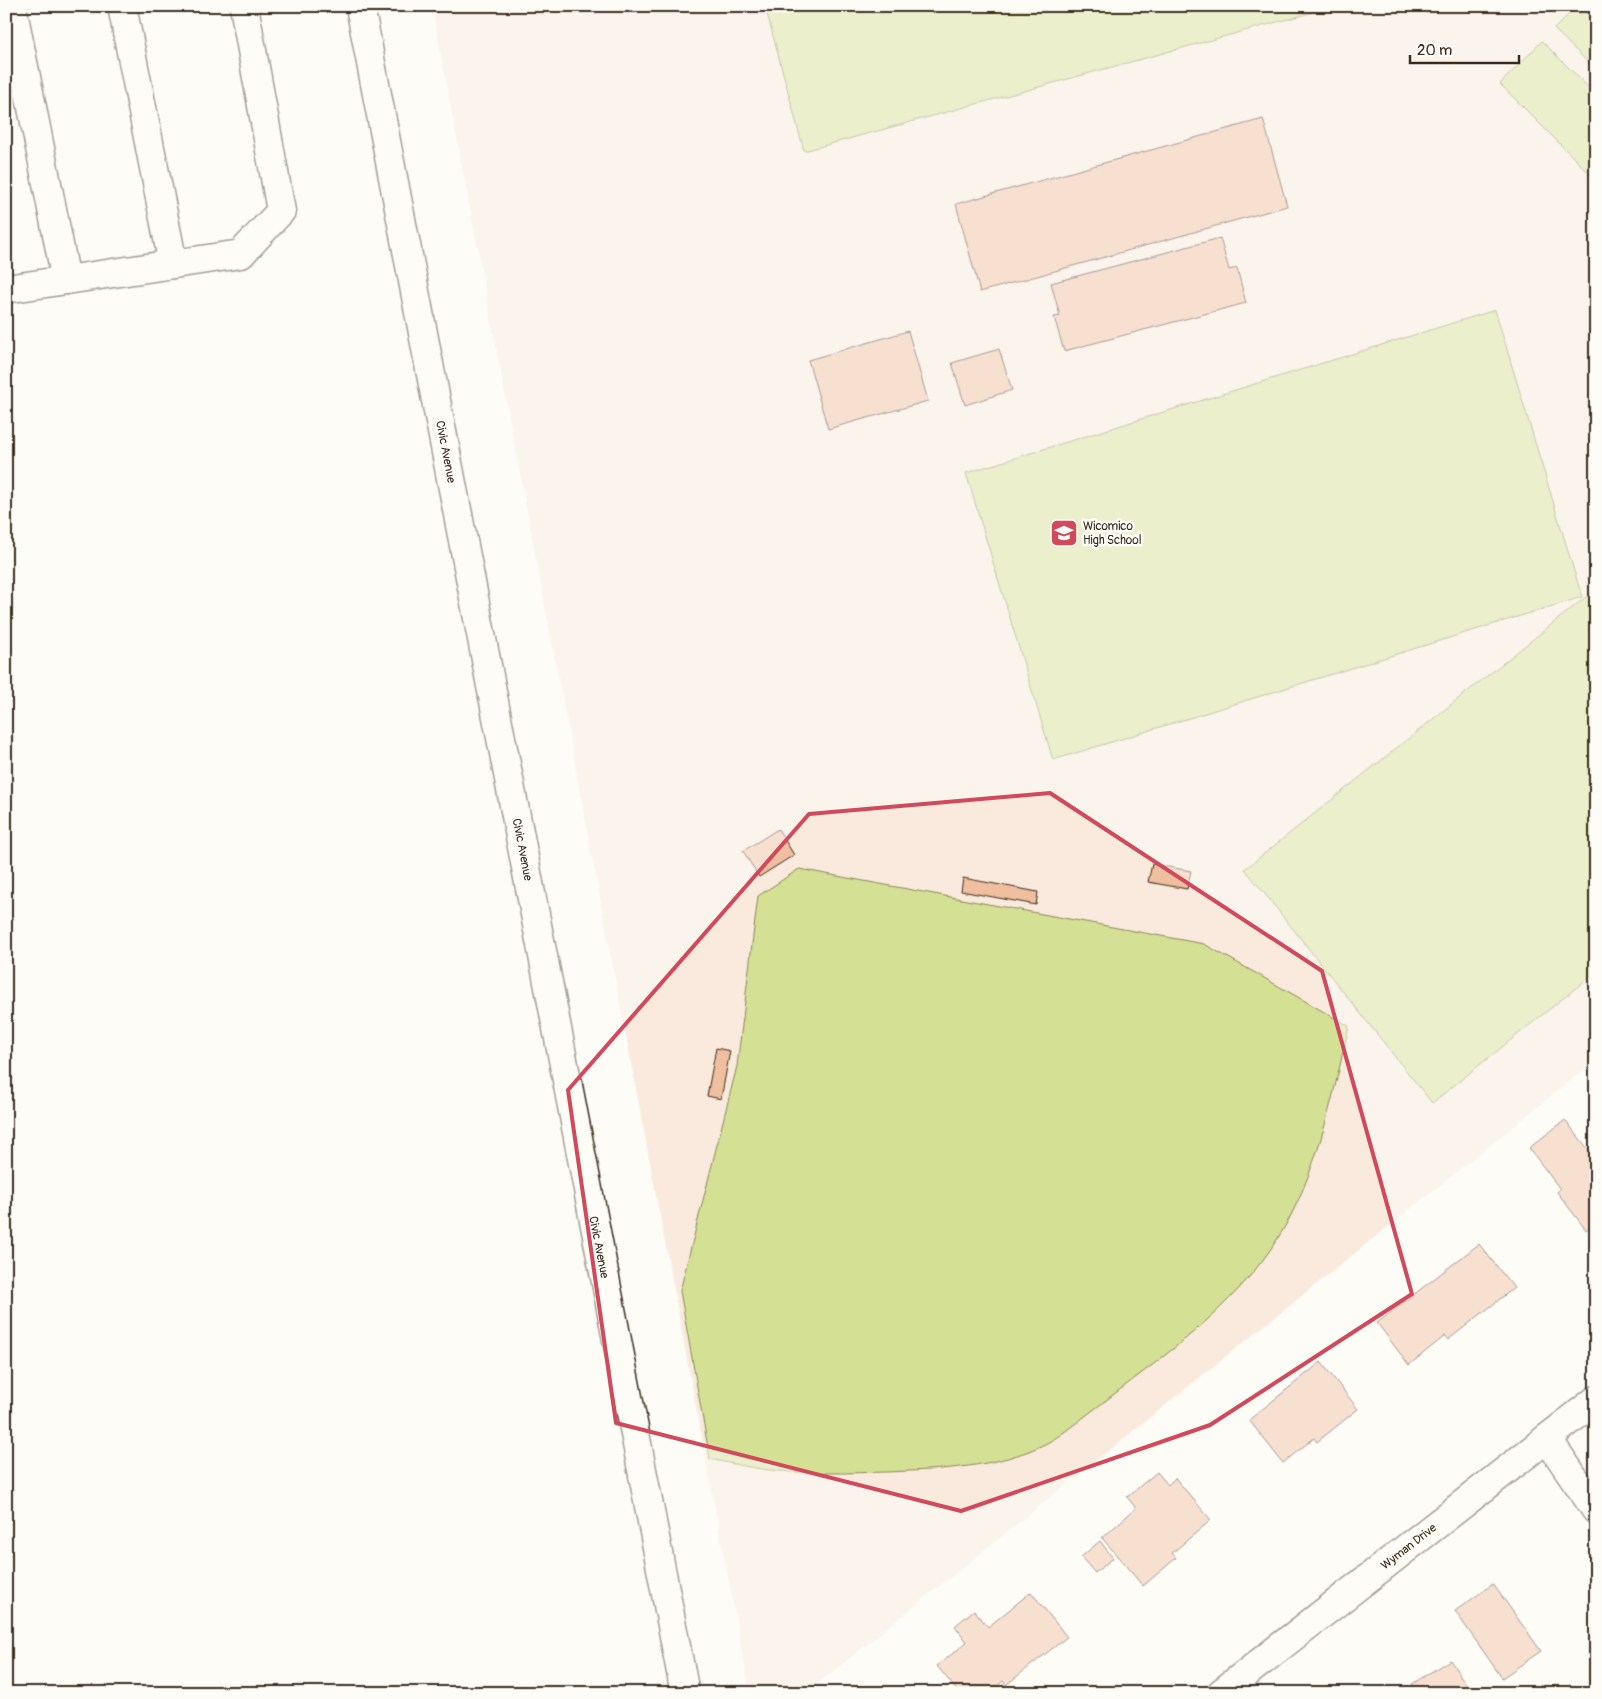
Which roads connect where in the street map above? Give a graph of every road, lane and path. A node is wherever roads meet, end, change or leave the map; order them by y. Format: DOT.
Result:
graph roads {
  1 [pos="122,6"];
  2 [pos="244,6"];
  3 [pos="360,6"];
  4 [pos="12,7"];
  5 [pos="174,264"];
  6 [pos="66,280"];
  7 [pos="6,289"];
  8 [pos="1596,1400"];
  9 [pos="1547,1438"];
  10 [pos="1596,1510"];
  11 [pos="686,1693"];
  12 [pos="1221,1693"];
  1 -- 5 [label="street"];
  2 -- 5 [label="street"];
  3 -- 11 [label="street, Civic Avenue"];
  4 -- 6 [label="street"];
  5 -- 6 [label="street"];
  6 -- 7 [label="street"];
  8 -- 9 [label="street, Wyman Drive"];
  9 -- 10 [label="street"];
  9 -- 12 [label="street, Wyman Drive"];
}
